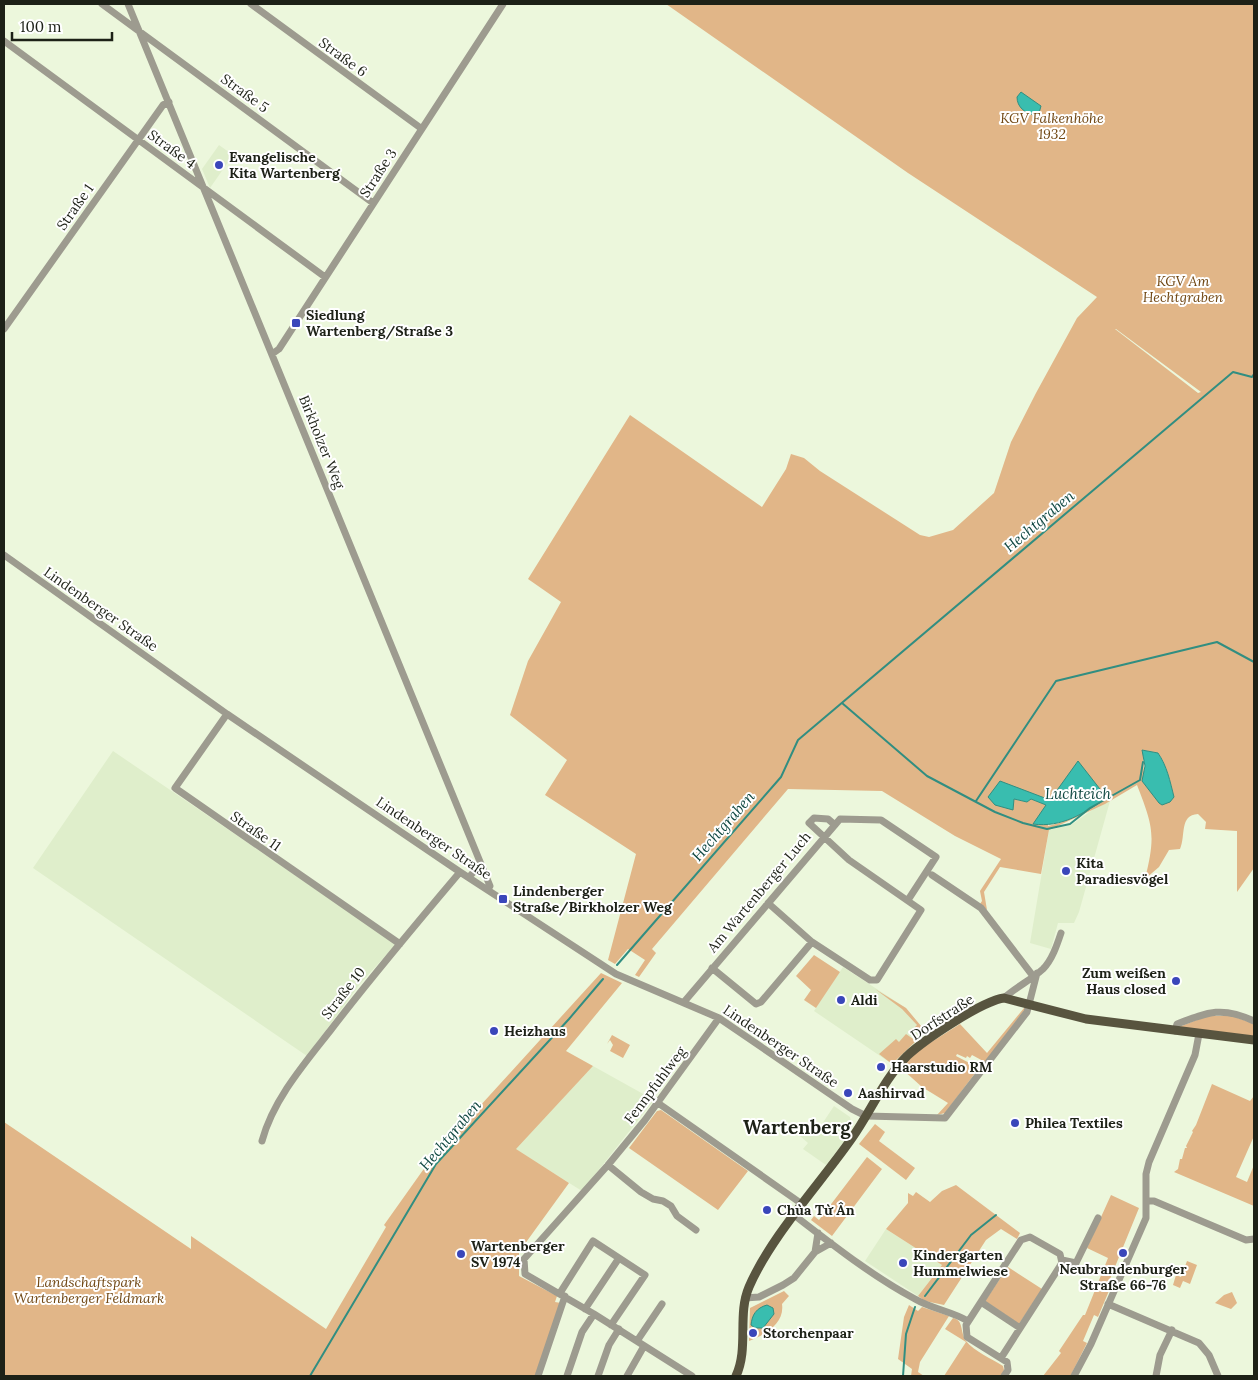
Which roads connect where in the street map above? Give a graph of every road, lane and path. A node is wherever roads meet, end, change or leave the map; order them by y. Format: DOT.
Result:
graph roads {
  1 [pos="102,4"];
  2 [pos="128,4"];
  3 [pos="251,4"];
  4 [pos="503,4"];
  5 [pos="140,32"];
  6 [pos="4,41"];
  7 [pos="169,102"];
  8 [pos="422,129"];
  9 [pos="137,140"];
  10 [pos="204,189"];
  11 [pos="373,203"];
  12 [pos="325,277"];
  13 [pos="4,328"];
  14 [pos="272,354"];
  15 [pos="4,555"];
  16 [pos="227,714"];
  17 [pos="835,825"];
  18 [pos="823,838"];
  19 [pos="481,864"];
  20 [pos="460,872"];
  21 [pos="932,875"];
  22 [pos="469,877"];
  23 [pos="488,889"];
  24 [pos="908,900"];
  25 [pos="768,902"];
  26 [pos="1061,933"];
  27 [pos="812,942"];
  28 [pos="400,944"];
  29 [pos="712,968"];
  30 [pos="1035,975"];
  31 [pos="1004,998"];
  32 [pos="684,1002"];
  33 [pos="1028,1008"];
  34 [pos="719,1018"];
  35 [pos="1254,1021"];
  36 [pos="1175,1030"];
  37 [pos="1199,1034"];
  38 [pos="1254,1040"];
  39 [pos="658,1103"];
  40 [pos="866,1116"];
  41 [pos="262,1141"];
  42 [pos="608,1165"];
  43 [pos="1146,1201"];
  44 [pos="802,1204"];
  45 [pos="794,1215"];
  46 [pos="1098,1218"];
  47 [pos="696,1230"];
  48 [pos="818,1233"];
  49 [pos="1254,1239"];
  50 [pos="831,1243"];
  51 [pos="815,1252"];
  52 [pos="620,1258"];
  53 [pos="1062,1260"];
  54 [pos="562,1295"];
  55 [pos="745,1298"];
  56 [pos="980,1302"];
  57 [pos="662,1304"];
  58 [pos="1108,1304"];
  59 [pos="585,1309"];
  60 [pos="594,1314"];
  61 [pos="968,1322"];
  62 [pos="611,1324"];
  63 [pos="1020,1328"];
  64 [pos="619,1329"];
  65 [pos="1172,1330"];
  66 [pos="637,1341"];
  67 [pos="644,1346"];
  68 [pos="1000,1358"];
  69 [pos="538,1376"];
  70 [pos="567,1376"];
  71 [pos="598,1376"];
  72 [pos="627,1376"];
  73 [pos="692,1376"];
  74 [pos="736,1376"];
  75 [pos="1004,1376"];
  76 [pos="1074,1376"];
  77 [pos="1156,1376"];
  78 [pos="1218,1376"];
  1 -- 5 [label="street, Straße 5"];
  2 -- 5 [label="street, Birkholzer Weg"];
  3 -- 8 [label="street, Straße 6"];
  4 -- 8 [label="street, Straße 3"];
  5 -- 7 [label="street, Birkholzer Weg"];
  5 -- 11 [label="street, Straße 5"];
  6 -- 9 [label="street, Straße 4"];
  7 -- 9 [label="street, Straße 1"];
  7 -- 10 [label="street, Birkholzer Weg"];
  8 -- 11 [label="street, Straße 3"];
  9 -- 10 [label="street, Straße 4"];
  9 -- 13 [label="street, Straße 1"];
  10 -- 12 [label="street, Straße 4"];
  10 -- 14 [label="street, Birkholzer Weg"];
  11 -- 12 [label="street, Straße 3"];
  12 -- 14 [label="street, Straße 3"];
  14 -- 19 [label="street, Birkholzer Weg"];
  15 -- 16 [label="street, Lindenberger Straße"];
  16 -- 20 [label="street, Lindenberger Straße"];
  16 -- 28 [label="street, Straße 11"];
  17 -- 18 [label="street"];
  17 -- 18 [label="street, Am Wartenberger Luch"];
  17 -- 24 [label="street"];
  18 -- 24 [label="street"];
  18 -- 25 [label="street, Am Wartenberger Luch"];
  19 -- 22 [label="street"];
  19 -- 23 [label="street, Birkholzer Weg"];
  20 -- 22 [label="street, Lindenberger Straße"];
  20 -- 28 [label="street, Straße 10"];
  21 -- 30 [label="street"];
  22 -- 23 [label="street, Lindenberger Straße"];
  23 -- 32 [label="street, Lindenberger Straße"];
  24 -- 27 [label="street"];
  25 -- 27 [label="street"];
  25 -- 29 [label="street, Am Wartenberger Luch"];
  26 -- 30 [label="street, Dorfstraße"];
  27 -- 29 [label="street"];
  28 -- 41 [label="street, Straße 10"];
  29 -- 32 [label="street, Am Wartenberger Luch"];
  30 -- 31 [label="street, Dorfstraße"];
  30 -- 33 [label="street, Dorfstraße"];
  31 -- 33 [label="main road"];
  31 -- 40 [label="main road, Dorfstraße"];
  32 -- 34 [label="street, Lindenberger Straße"];
  33 -- 36 [label="main road"];
  33 -- 40 [label="street, Dorfstraße"];
  34 -- 39 [label="street, Fennpfuhlweg"];
  34 -- 40 [label="street, Lindenberger Straße"];
  35 -- 36 [label="street"];
  36 -- 37 [label="main road"];
  37 -- 38 [label="main road"];
  37 -- 43 [label="street"];
  39 -- 42 [label="street, Fennpfuhlweg"];
  39 -- 44 [label="street"];
  40 -- 44 [label="main road, Dorfstraße"];
  42 -- 47 [label="street"];
  42 -- 54 [label="street, Fennpfuhlweg"];
  43 -- 49 [label="street"];
  43 -- 58 [label="street"];
  44 -- 45 [label="main road, Dorfstraße"];
  45 -- 48 [label="street"];
  45 -- 55 [label="main road, Dorfstraße"];
  46 -- 53 [label="street"];
  48 -- 50 [label="street"];
  48 -- 51 [label="street"];
  50 -- 51 [label="street"];
  50 -- 61 [label="street"];
  51 -- 55 [label="street"];
  52 -- 54 [label="street"];
  52 -- 59 [label="street"];
  52 -- 62 [label="street"];
  53 -- 56 [label="street"];
  53 -- 63 [label="street"];
  54 -- 59 [label="street, Fennpfuhlweg"];
  54 -- 69 [label="street"];
  55 -- 74 [label="main road, Dorfstraße"];
  56 -- 61 [label="street"];
  56 -- 63 [label="street"];
  57 -- 66 [label="street"];
  58 -- 65 [label="street"];
  58 -- 76 [label="street"];
  59 -- 60 [label="street, Fennpfuhlweg"];
  60 -- 62 [label="street, Fennpfuhlweg"];
  60 -- 70 [label="street"];
  61 -- 68 [label="street"];
  62 -- 64 [label="street, Fennpfuhlweg"];
  63 -- 68 [label="street"];
  64 -- 66 [label="street, Fennpfuhlweg"];
  64 -- 71 [label="street"];
  65 -- 77 [label="street"];
  65 -- 78 [label="street"];
  66 -- 67 [label="street, Fennpfuhlweg"];
  67 -- 72 [label="street"];
  67 -- 73 [label="street, Fennpfuhlweg"];
  68 -- 75 [label="street"];
}
